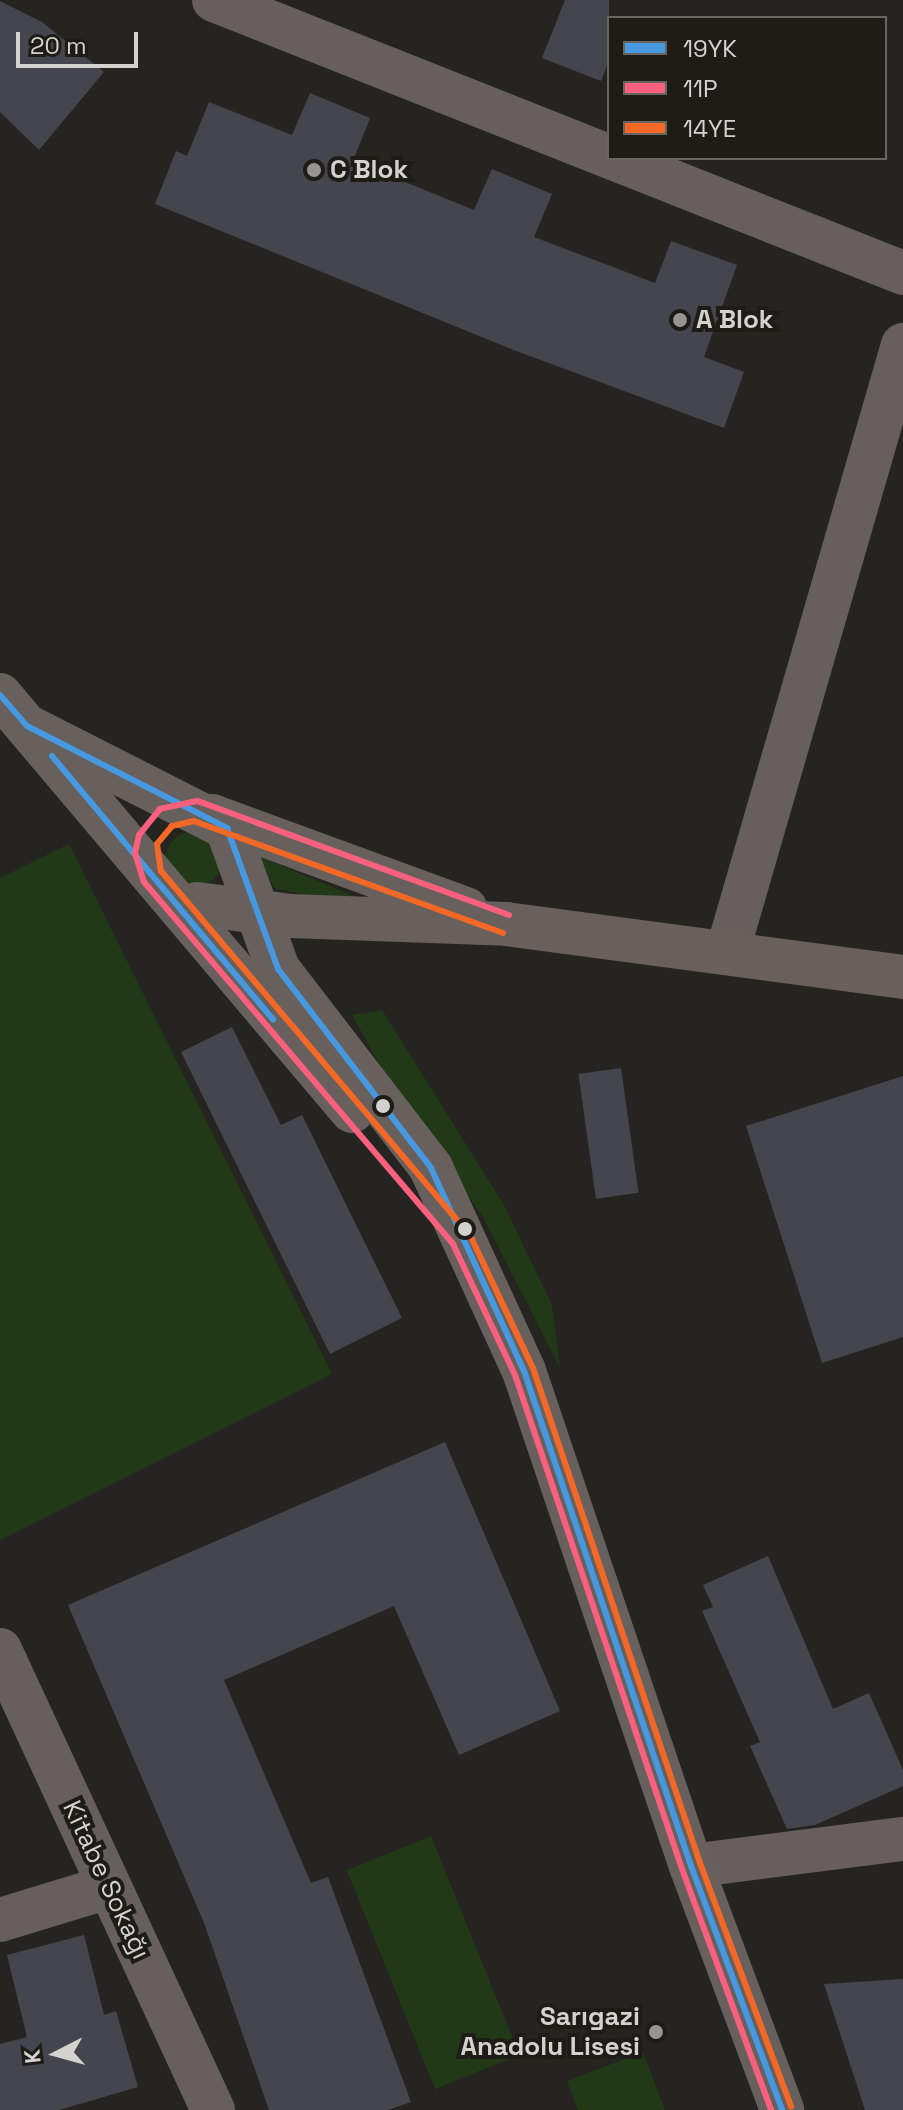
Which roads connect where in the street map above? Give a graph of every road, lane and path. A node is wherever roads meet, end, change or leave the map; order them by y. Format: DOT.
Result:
graph roads {
  1 [pos="214,0"];
  2 [pos="607,156"];
  3 [pos="618,160"];
  4 [pos="903,273"];
  5 [pos="903,345"];
  6 [pos="9,719"];
  7 [pos="203,813"];
  8 [pos="239,851"];
  9 [pos="173,893"];
  10 [pos="254,912"];
  11 [pos="506,924"];
  12 [pos="727,953"];
  13 [pos="903,977"];
  14 [pos="461,1239"];
  15 [pos="1,1656"];
  16 [pos="903,1839"];
  17 [pos="691,1866"];
  18 [pos="108,1887"];
  19 [pos="0,1920"];
  20 [pos="198,2106"];
  21 [pos="782,2110"];
  1 -- 2 [label="street"];
  3 -- 4 [label="street"];
  5 -- 12 [label="street"];
  6 -- 7 [label="main road"];
  6 -- 9 [label="main road"];
  7 -- 8 [label="main road"];
  7 -- 9 [label="main road"];
  7 -- 11 [label="main road"];
  8 -- 9 [label="main road"];
  8 -- 10 [label="main road"];
  9 -- 10 [label="main road"];
  9 -- 14 [label="main road"];
  10 -- 11 [label="main road"];
  10 -- 14 [label="main road"];
  11 -- 12 [label="main road"];
  12 -- 13 [label="main road"];
  14 -- 17 [label="main road"];
  15 -- 18 [label="street, Kitabe Sokağı"];
  16 -- 17 [label="street"];
  17 -- 21 [label="main road"];
  18 -- 19 [label="street"];
  18 -- 20 [label="street, Kitabe Sokağı"];
}
